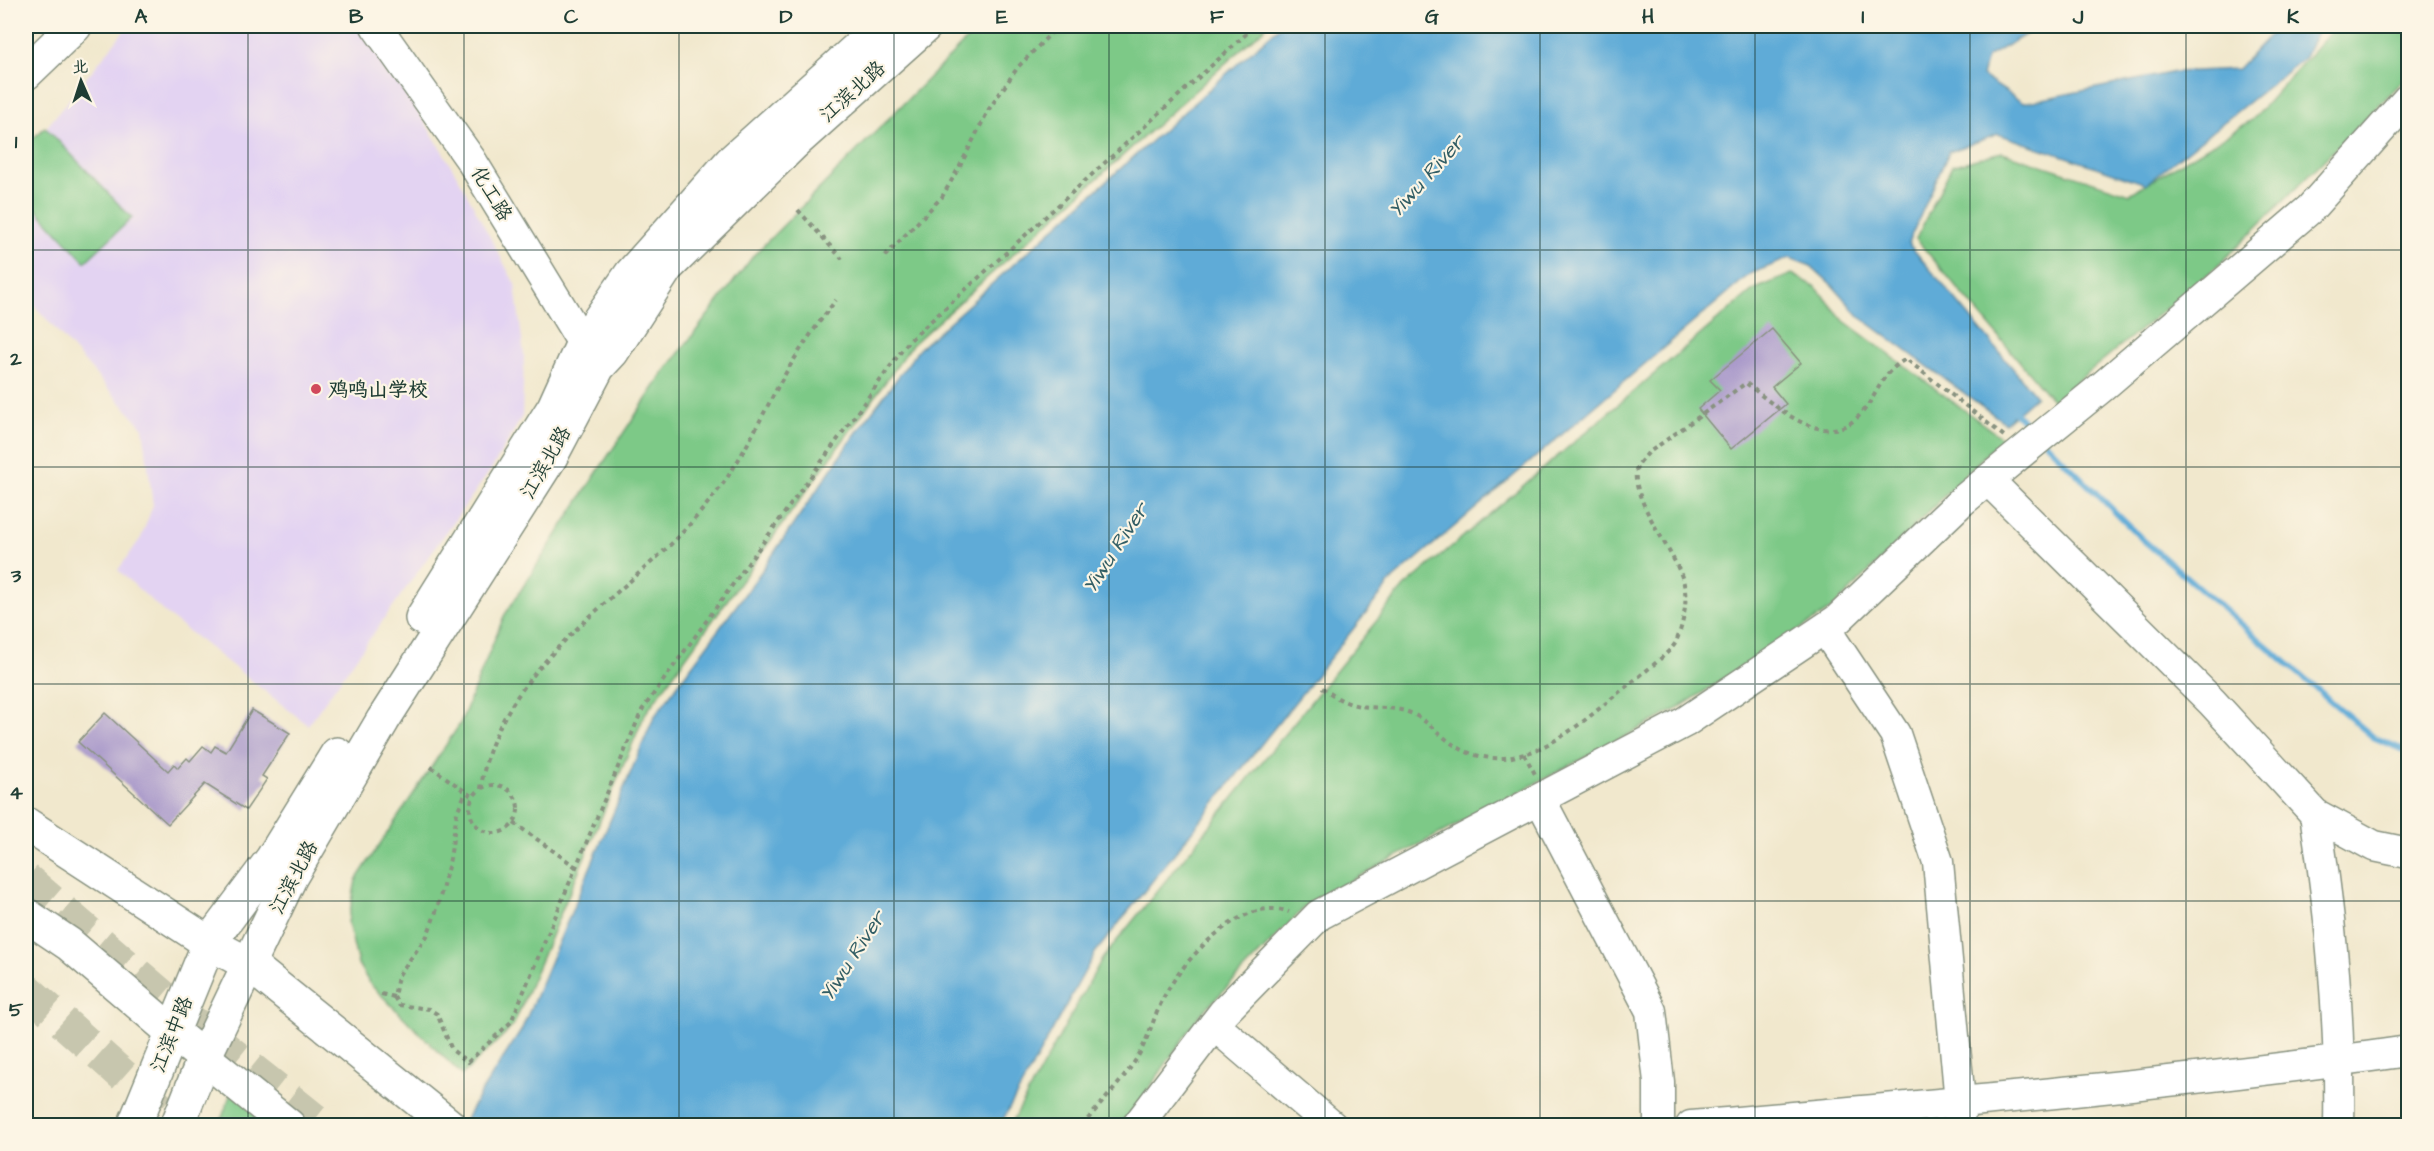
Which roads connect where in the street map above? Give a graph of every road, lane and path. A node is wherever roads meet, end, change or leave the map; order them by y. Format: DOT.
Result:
graph roads {
  1 [pos="75,26"];
  2 [pos="376,26"];
  3 [pos="397,26"];
  4 [pos="882,26"];
  5 [pos="925,26"];
  6 [pos="1058,26"];
  7 [pos="1255,26"];
  8 [pos="26,74"];
  9 [pos="2409,99"];
  10 [pos="798,210"];
  11 [pos="885,256"];
  12 [pos="842,259"];
  13 [pos="836,300"];
  14 [pos="597,347"];
  15 [pos="2035,442"];
  16 [pos="1988,480"];
  17 [pos="1825,629"];
  18 [pos="1322,688"];
  19 [pos="431,767"];
  20 [pos="481,789"];
  21 [pos="466,792"];
  22 [pos="473,797"];
  23 [pos="1540,799"];
  24 [pos="2315,814"];
  25 [pos="513,823"];
  26 [pos="26,824"];
  27 [pos="2409,853"];
  28 [pos="576,867"];
  29 [pos="26,915"];
  30 [pos="1298,915"];
  31 [pos="209,943"];
  32 [pos="250,965"];
  33 [pos="381,994"];
  34 [pos="394,997"];
  35 [pos="1214,1025"];
  36 [pos="171,1031"];
  37 [pos="2409,1051"];
  38 [pos="204,1058"];
  39 [pos="2340,1061"];
  40 [pos="1960,1114"];
  41 [pos="134,1125"];
  42 [pos="177,1125"];
  43 [pos="289,1125"];
  44 [pos="450,1125"];
  45 [pos="1082,1125"];
  46 [pos="1137,1125"];
  47 [pos="1332,1125"];
  48 [pos="1659,1125"];
  49 [pos="1691,1125"];
  50 [pos="2339,1125"];
  1 -- 8 [label="main road"];
  2 -- 14 [label="street, 化工路"];
  3 -- 14 [label="street, 化工路"];
  4 -- 14 [label="main road, 江滨北路"];
  5 -- 14 [label="main road, 江滨北路"];
  6 -- 11 [label="path"];
  7 -- 28 [label="path"];
  9 -- 15 [label="street"];
  10 -- 12 [label="path"];
  13 -- 20 [label="path"];
  14 -- 31 [label="main road, 江滨北路"];
  14 -- 32 [label="main road, 江滨北路"];
  15 -- 16 [label="street"];
  15 -- 18 [label="path"];
  16 -- 17 [label="street"];
  16 -- 24 [label="street"];
  17 -- 23 [label="street"];
  17 -- 40 [label="street"];
  19 -- 21 [label="path"];
  20 -- 22 [label="path"];
  20 -- 25 [label="path"];
  21 -- 22 [label="path"];
  21 -- 34 [label="path"];
  22 -- 25 [label="path"];
  23 -- 35 [label="street"];
  23 -- 48 [label="street"];
  24 -- 27 [label="street"];
  24 -- 39 [label="street"];
  25 -- 28 [label="path"];
  26 -- 31 [label="main road"];
  28 -- 34 [label="path"];
  29 -- 36 [label="main road"];
  30 -- 45 [label="path"];
  31 -- 32 [label="main road"];
  31 -- 36 [label="main road, 江滨中路"];
  32 -- 38 [label="main road, 江滨中路"];
  32 -- 44 [label="main road"];
  33 -- 34 [label="path"];
  35 -- 46 [label="street"];
  35 -- 47 [label="street"];
  36 -- 38 [label="main road"];
  36 -- 41 [label="main road, 江滨中路"];
  37 -- 39 [label="street"];
  38 -- 42 [label="main road, 江滨中路"];
  38 -- 43 [label="main road"];
  39 -- 40 [label="street"];
  39 -- 50 [label="street"];
  40 -- 49 [label="street"];
}
